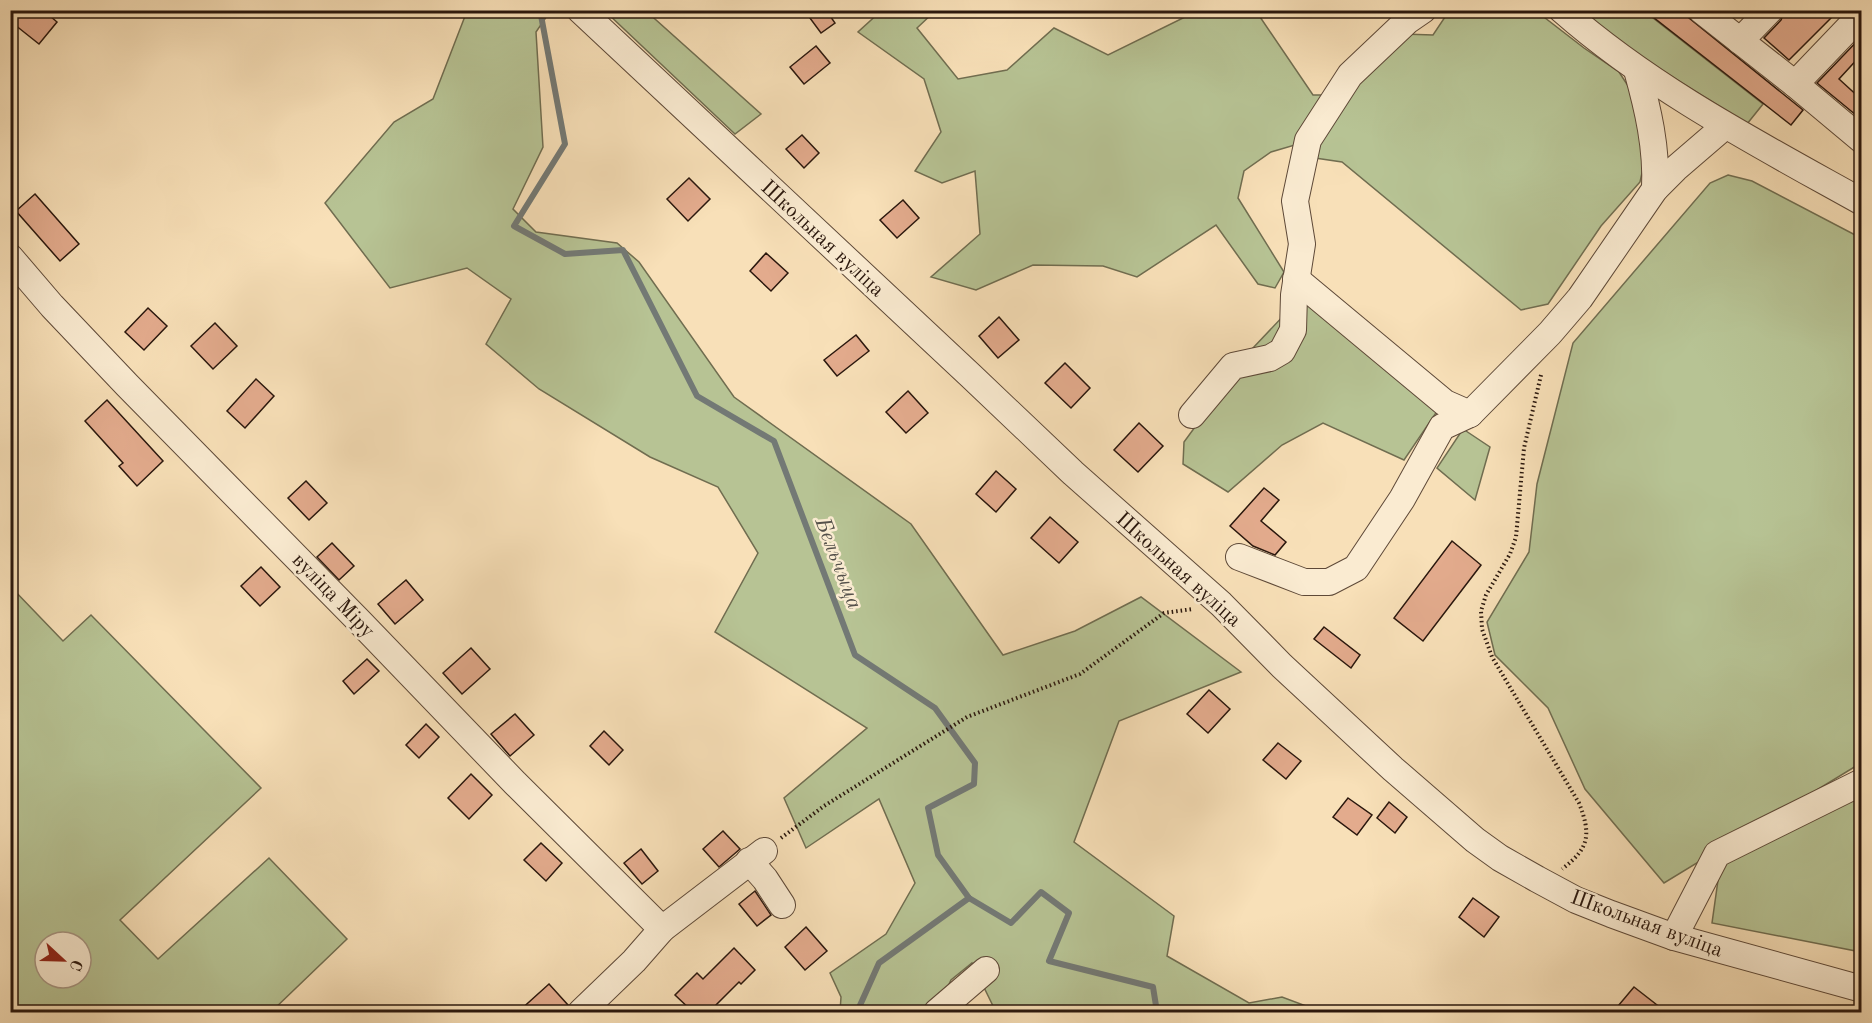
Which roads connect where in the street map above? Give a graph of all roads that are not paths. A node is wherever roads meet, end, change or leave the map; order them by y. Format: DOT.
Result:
graph roads {
  1 [pos="580,10"];
  2 [pos="1423,10"];
  3 [pos="1562,10"];
  4 [pos="1701,10"];
  5 [pos="1770,10"];
  6 [pos="1862,14"];
  7 [pos="1740,41"];
  8 [pos="1637,70"];
  9 [pos="1795,84"];
  10 [pos="1725,126"];
  11 [pos="1862,140"];
  12 [pos="1656,189"];
  13 [pos="1862,202"];
  14 [pos="10,257"];
  15 [pos="1296,279"];
  16 [pos="1470,414"];
  17 [pos="1192,415"];
  18 [pos="1239,557"];
  19 [pos="1862,782"];
  20 [pos="782,905"];
  21 [pos="662,928"];
  22 [pos="1674,937"];
  23 [pos="986,970"];
  24 [pos="1862,989"];
  25 [pos="581,1012"];
  26 [pos="937,1012"];
  1 -- 22 [label="street, Школьная вуліца"];
  2 -- 15 [label="street"];
  3 -- 8 [label="street"];
  4 -- 7 [label="street"];
  5 -- 7 [label="street"];
  6 -- 9 [label="street"];
  7 -- 9 [label="street"];
  8 -- 10 [label="street"];
  8 -- 12 [label="street"];
  9 -- 11 [label="street"];
  10 -- 12 [label="street"];
  10 -- 13 [label="street"];
  12 -- 16 [label="street"];
  14 -- 21 [label="street, вуліца Міру"];
  15 -- 16 [label="street"];
  15 -- 17 [label="street"];
  16 -- 18 [label="street"];
  19 -- 22 [label="street"];
  20 -- 21 [label="street"];
  21 -- 25 [label="street"];
  22 -- 24 [label="street, Школьная вуліца"];
  23 -- 26 [label="street"];
}
